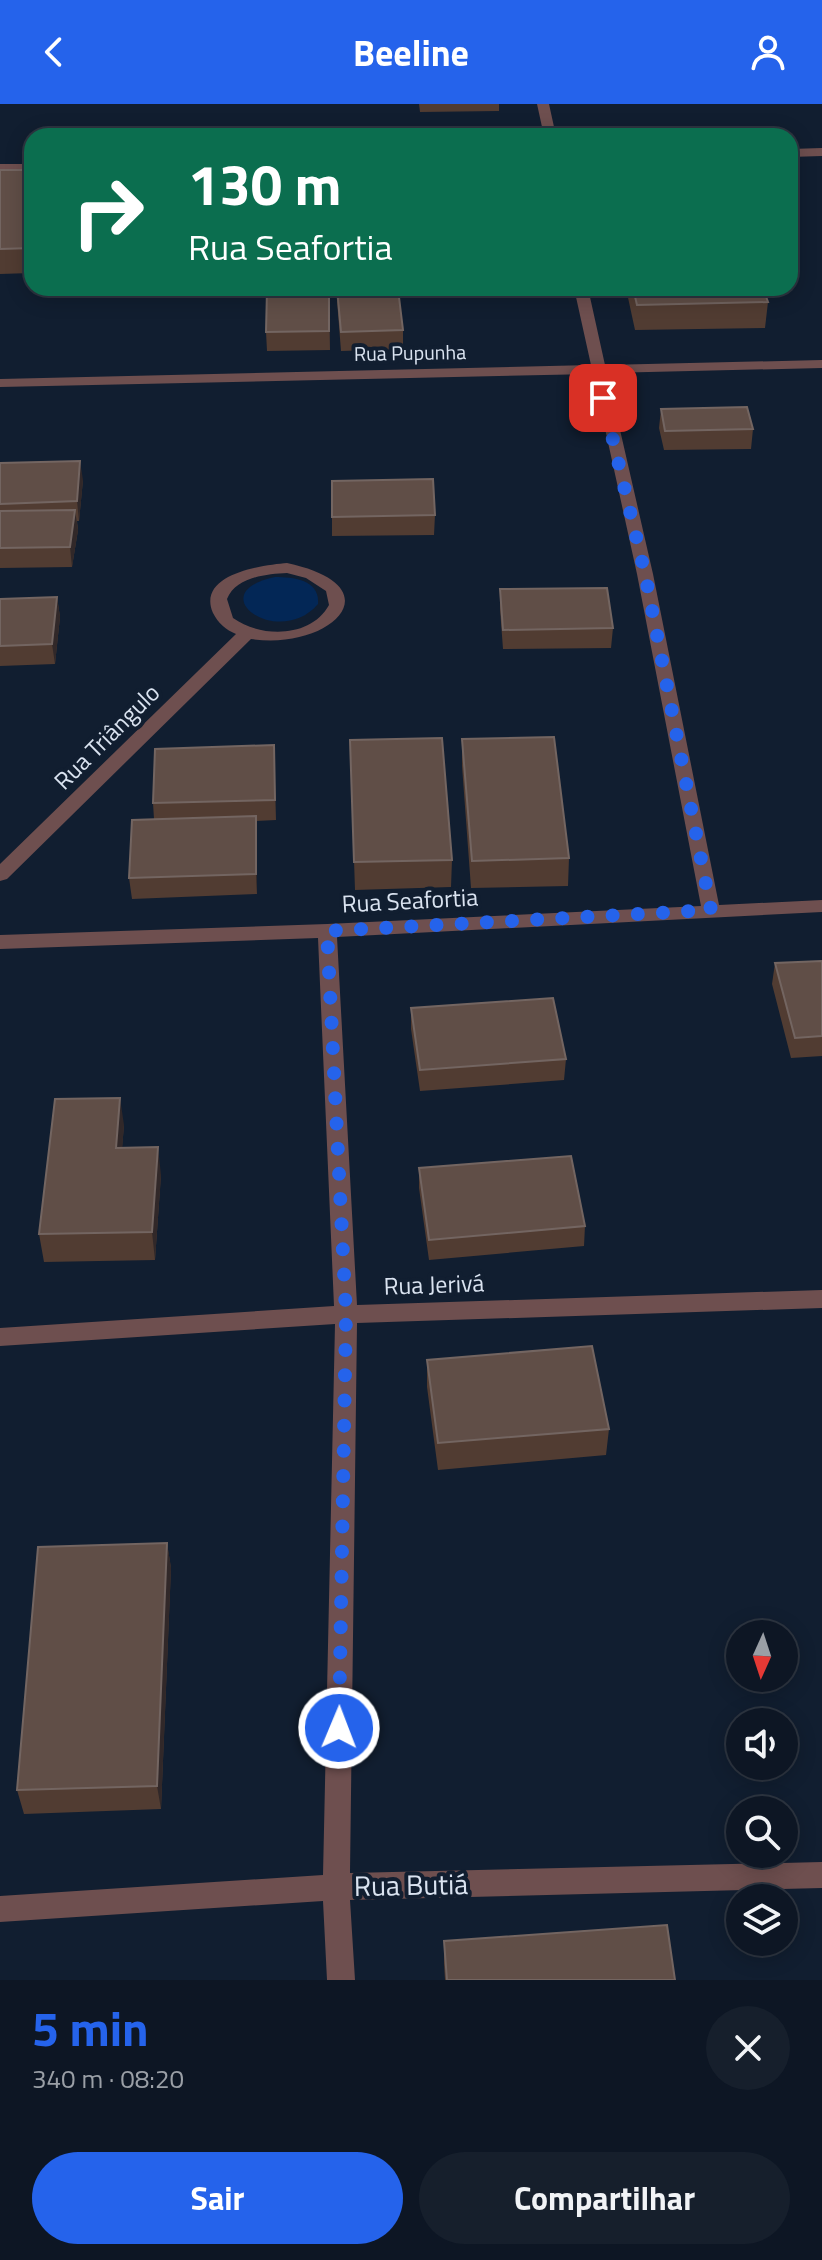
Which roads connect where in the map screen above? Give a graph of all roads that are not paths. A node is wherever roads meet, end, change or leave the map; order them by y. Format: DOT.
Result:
graph roads {
  1 [pos="543,104"];
  2 [pos="548,128"];
  3 [pos="822,152"];
  4 [pos="798,153"];
  5 [pos="0,168"];
  6 [pos="24,168"];
  7 [pos="582,296"];
  8 [pos="822,364"];
  9 [pos="596,369"];
  10 [pos="0,383"];
  11 [pos="247,633"];
  12 [pos="0,875"];
  13 [pos="822,906"];
  14 [pos="711,910"];
  15 [pos="327,931"];
  16 [pos="0,942"];
  17 [pos="822,1299"];
  18 [pos="346,1314"];
  19 [pos="0,1337"];
  20 [pos="822,1875"];
  21 [pos="336,1887"];
  22 [pos="0,1909"];
  23 [pos="341,1980"];
  1 -- 2 [label="street"];
  3 -- 4 [label="street"];
  5 -- 6 [label="street"];
  7 -- 9 [label="street"];
  8 -- 9 [label="street, Rua Pupunha"];
  9 -- 10 [label="street, Rua Pupunha"];
  9 -- 14 [label="street"];
  11 -- 11 [label="street"];
  11 -- 12 [label="street, Rua Triângulo"];
  13 -- 14 [label="street, Rua Seafortia"];
  14 -- 15 [label="street, Rua Seafortia"];
  15 -- 16 [label="street, Rua Seafortia"];
  15 -- 18 [label="street"];
  17 -- 18 [label="street, Rua Jerivá"];
  18 -- 19 [label="street, Rua Jerivá"];
  18 -- 21 [label="street"];
  20 -- 21 [label="street, Rua Butiá"];
  21 -- 22 [label="street, Rua Butiá"];
  21 -- 23 [label="street"];
}
